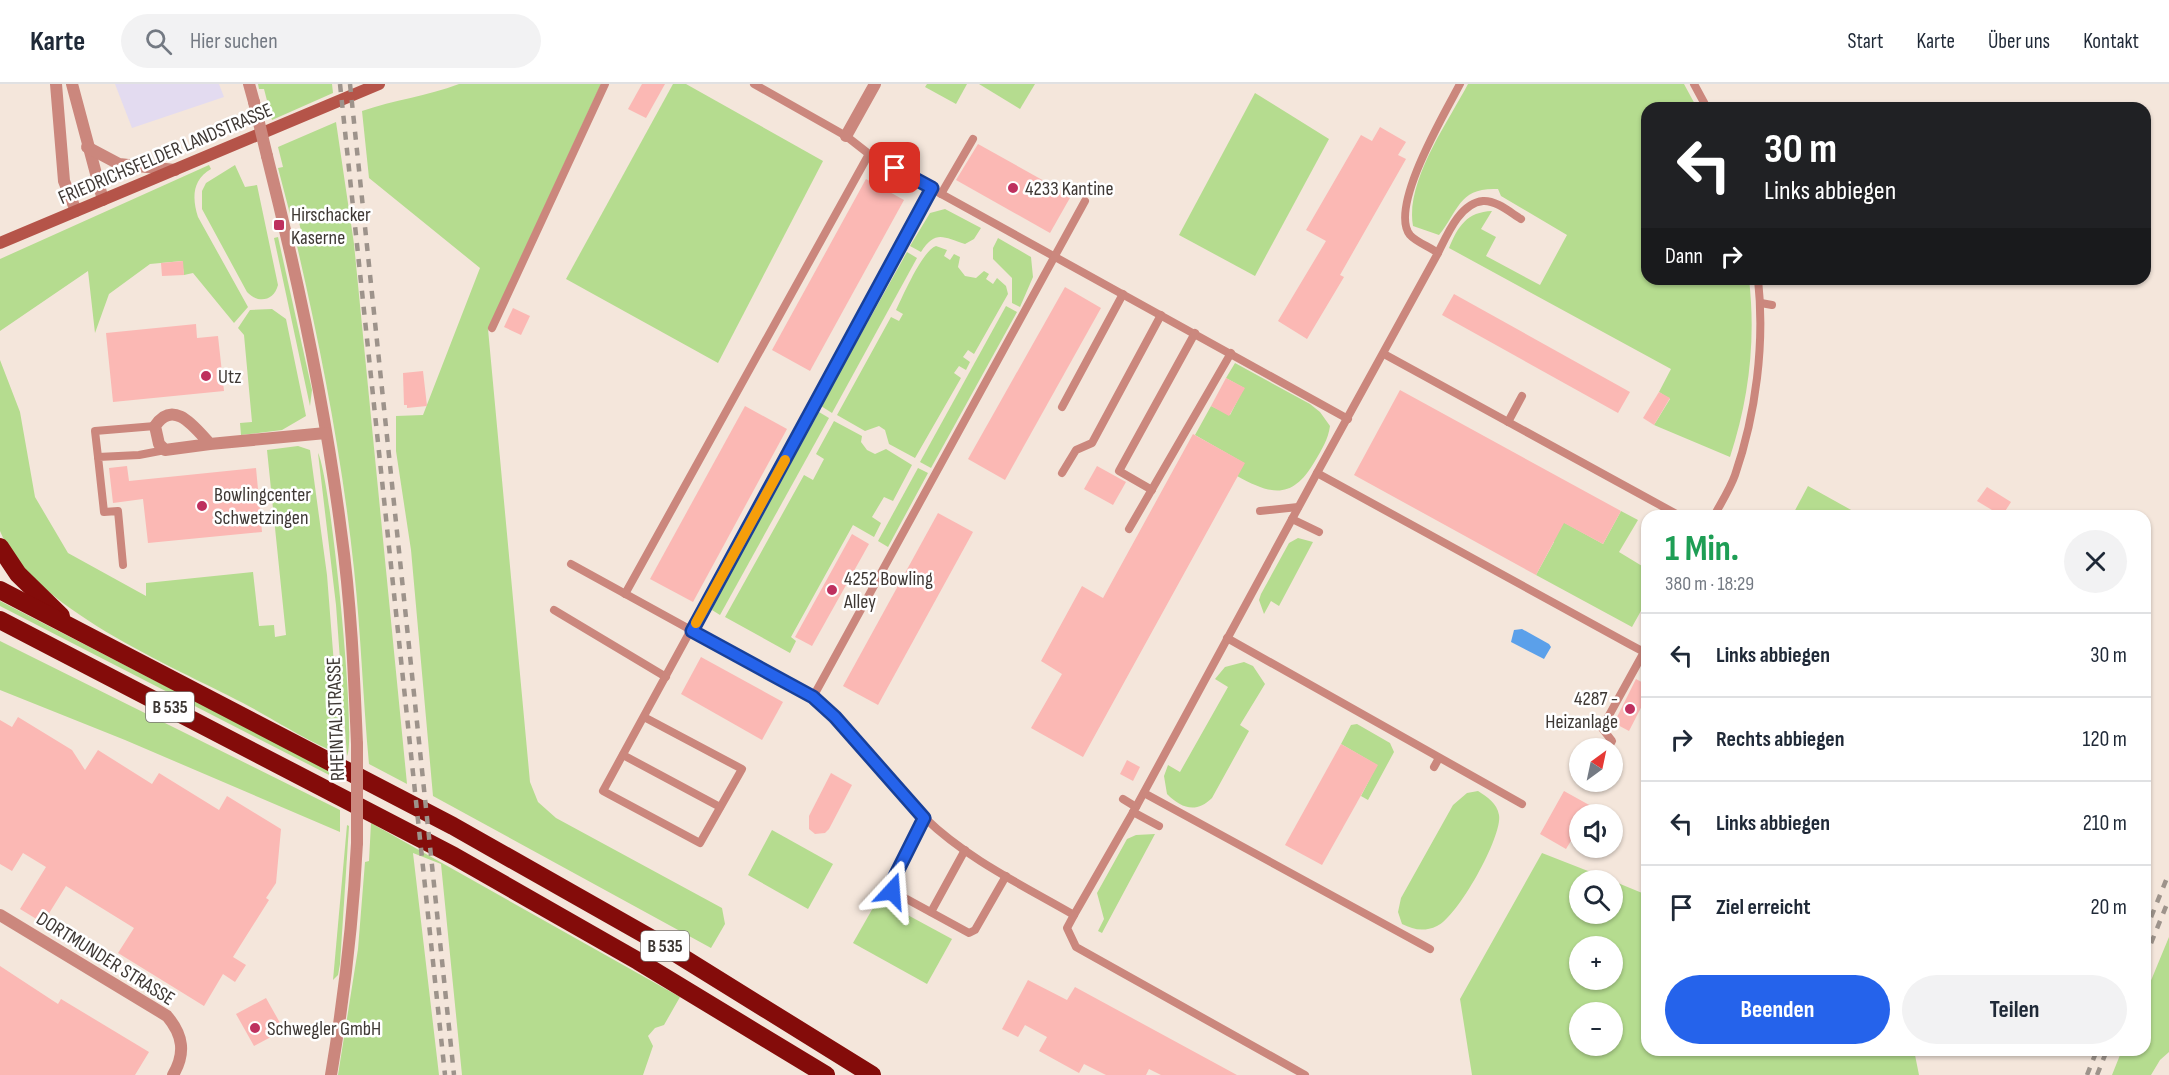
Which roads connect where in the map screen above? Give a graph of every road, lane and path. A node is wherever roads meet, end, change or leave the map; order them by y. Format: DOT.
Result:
graph roads {
  1 [pos="56,84"];
  2 [pos="72,84"];
  3 [pos="249,84"];
  4 [pos="379,84"];
  5 [pos="605,84"];
  6 [pos="754,84"];
  7 [pos="874,84"];
  8 [pos="1460,84"];
  9 [pos="1694,84"];
  10 [pos="1704,102"];
  11 [pos="846,136"];
  12 [pos="973,140"];
  13 [pos="87,147"];
  14 [pos="869,154"];
  15 [pos="175,170"];
  16 [pos="932,188"];
  17 [pos="941,194"];
  18 [pos="103,200"];
  19 [pos="1085,201"];
  20 [pos="76,212"];
  21 [pos="1521,219"];
  22 [pos="0,243"];
  23 [pos="1438,253"];
  24 [pos="1054,256"];
  25 [pos="1759,285"];
  26 [pos="1123,294"];
  27 [pos="1761,303"];
  28 [pos="1772,304"];
  29 [pos="1161,315"];
  30 [pos="492,328"];
  31 [pos="1195,333"];
  32 [pos="1231,353"];
  33 [pos="1384,354"];
  34 [pos="1522,396"];
  35 [pos="1062,407"];
  36 [pos="1348,418"];
  37 [pos="1508,422"];
  38 [pos="155,426"];
  39 [pos="326,433"];
  40 [pos="210,444"];
  41 [pos="165,450"];
  42 [pos="98,457"];
  43 [pos="1062,473"];
  44 [pos="1317,473"];
  45 [pos="1152,490"];
  46 [pos="1298,507"];
  47 [pos="1669,510"];
  48 [pos="1717,510"];
  49 [pos="1260,511"];
  50 [pos="1292,519"];
  51 [pos="1129,529"];
  52 [pos="1318,532"];
  53 [pos="0,547"];
  54 [pos="571,564"];
  55 [pos="123,565"];
  56 [pos="0,591"];
  57 [pos="625,594"];
  58 [pos="554,610"];
  59 [pos="0,620"];
  60 [pos="76,629"];
  61 [pos="692,631"];
  62 [pos="1227,638"];
  63 [pos="1641,647"];
  64 [pos="1641,656"];
  65 [pos="666,676"];
  66 [pos="1317,689"];
  67 [pos="813,697"];
  68 [pos="1311,699"];
  69 [pos="644,717"];
  70 [pos="1610,738"];
  71 [pos="623,755"];
  72 [pos="1439,758"];
  73 [pos="1434,767"];
  74 [pos="1144,793"];
  75 [pos="1123,799"];
  76 [pos="1522,804"];
  77 [pos="720,807"];
  78 [pos="1135,810"];
  79 [pos="924,818"];
  80 [pos="1159,826"];
  81 [pos="965,850"];
  82 [pos="1006,876"];
  83 [pos="931,912"];
  84 [pos="0,915"];
  85 [pos="1074,915"];
  86 [pos="1430,949"];
  87 [pos="173,1075"];
  88 [pos="331,1075"];
  89 [pos="826,1075"];
  90 [pos="872,1075"];
  91 [pos="1305,1075"];
  1 -- 20 [label="street"];
  2 -- 13 [label="street"];
  3 -- 39 [label="street, RHEINTALSTRASSE, bridge"];
  4 -- 15 [label="main road, FRIEDRICHSFELDER LANDSTRASSE"];
  5 -- 30 [label="lane"];
  6 -- 11 [label="lane"];
  7 -- 11 [label="street"];
  8 -- 23 [label="lane"];
  9 -- 10 [label="lane"];
  11 -- 14 [label="lane"];
  12 -- 17 [label="lane"];
  13 -- 15 [label="street"];
  13 -- 18 [label="street"];
  14 -- 16 [label="lane"];
  14 -- 57 [label="lane"];
  15 -- 18 [label="main road, FRIEDRICHSFELDER LANDSTRASSE"];
  16 -- 17 [label="lane"];
  16 -- 61 [label="lane"];
  17 -- 24 [label="lane"];
  18 -- 20 [label="main road, FRIEDRICHSFELDER LANDSTRASSE"];
  19 -- 24 [label="lane"];
  20 -- 22 [label="main road, FRIEDRICHSFELDER LANDSTRASSE"];
  21 -- 23 [label="lane"];
  23 -- 33 [label="lane"];
  24 -- 26 [label="lane"];
  24 -- 67 [label="lane"];
  25 -- 27 [label="lane"];
  26 -- 29 [label="lane"];
  26 -- 35 [label="lane"];
  27 -- 28 [label="lane"];
  27 -- 48 [label="lane"];
  29 -- 31 [label="lane"];
  29 -- 43 [label="lane"];
  31 -- 32 [label="lane"];
  31 -- 45 [label="lane"];
  32 -- 36 [label="lane"];
  32 -- 45 [label="lane"];
  33 -- 36 [label="lane"];
  33 -- 37 [label="lane"];
  34 -- 37 [label="lane"];
  36 -- 44 [label="lane"];
  37 -- 47 [label="lane"];
  38 -- 40 [label="street"];
  38 -- 41 [label="street"];
  38 -- 42 [label="lane"];
  39 -- 40 [label="street"];
  39 -- 88 [label="street, RHEINTALSTRASSE, bridge"];
  40 -- 41 [label="street"];
  41 -- 42 [label="lane"];
  42 -- 55 [label="lane"];
  44 -- 46 [label="lane"];
  44 -- 63 [label="lane"];
  45 -- 51 [label="lane"];
  46 -- 49 [label="lane"];
  46 -- 50 [label="lane"];
  50 -- 52 [label="lane"];
  50 -- 62 [label="lane"];
  53 -- 60 [label="highway"];
  54 -- 57 [label="lane"];
  56 -- 60 [label="highway, B 535"];
  57 -- 61 [label="lane"];
  58 -- 65 [label="lane"];
  59 -- 89 [label="highway, B 535"];
  60 -- 90 [label="highway, B 535"];
  61 -- 65 [label="lane"];
  61 -- 67 [label="lane"];
  62 -- 66 [label="lane"];
  62 -- 74 [label="lane"];
  64 -- 70 [label="lane"];
  65 -- 69 [label="lane"];
  66 -- 68 [label="lane"];
  66 -- 72 [label="lane"];
  67 -- 79 [label="lane"];
  69 -- 71 [label="lane"];
  69 -- 77 [label="lane"];
  71 -- 77 [label="lane"];
  71 -- 77 [label="lane"];
  72 -- 73 [label="lane"];
  72 -- 76 [label="lane"];
  74 -- 78 [label="lane"];
  74 -- 86 [label="lane"];
  75 -- 78 [label="lane"];
  78 -- 80 [label="lane"];
  78 -- 85 [label="lane"];
  79 -- 81 [label="lane"];
  79 -- 83 [label="lane"];
  81 -- 82 [label="lane"];
  81 -- 83 [label="lane"];
  82 -- 83 [label="lane"];
  82 -- 85 [label="lane"];
  84 -- 87 [label="street, DORTMUNDER STRASSE"];
  85 -- 91 [label="lane"];
}
